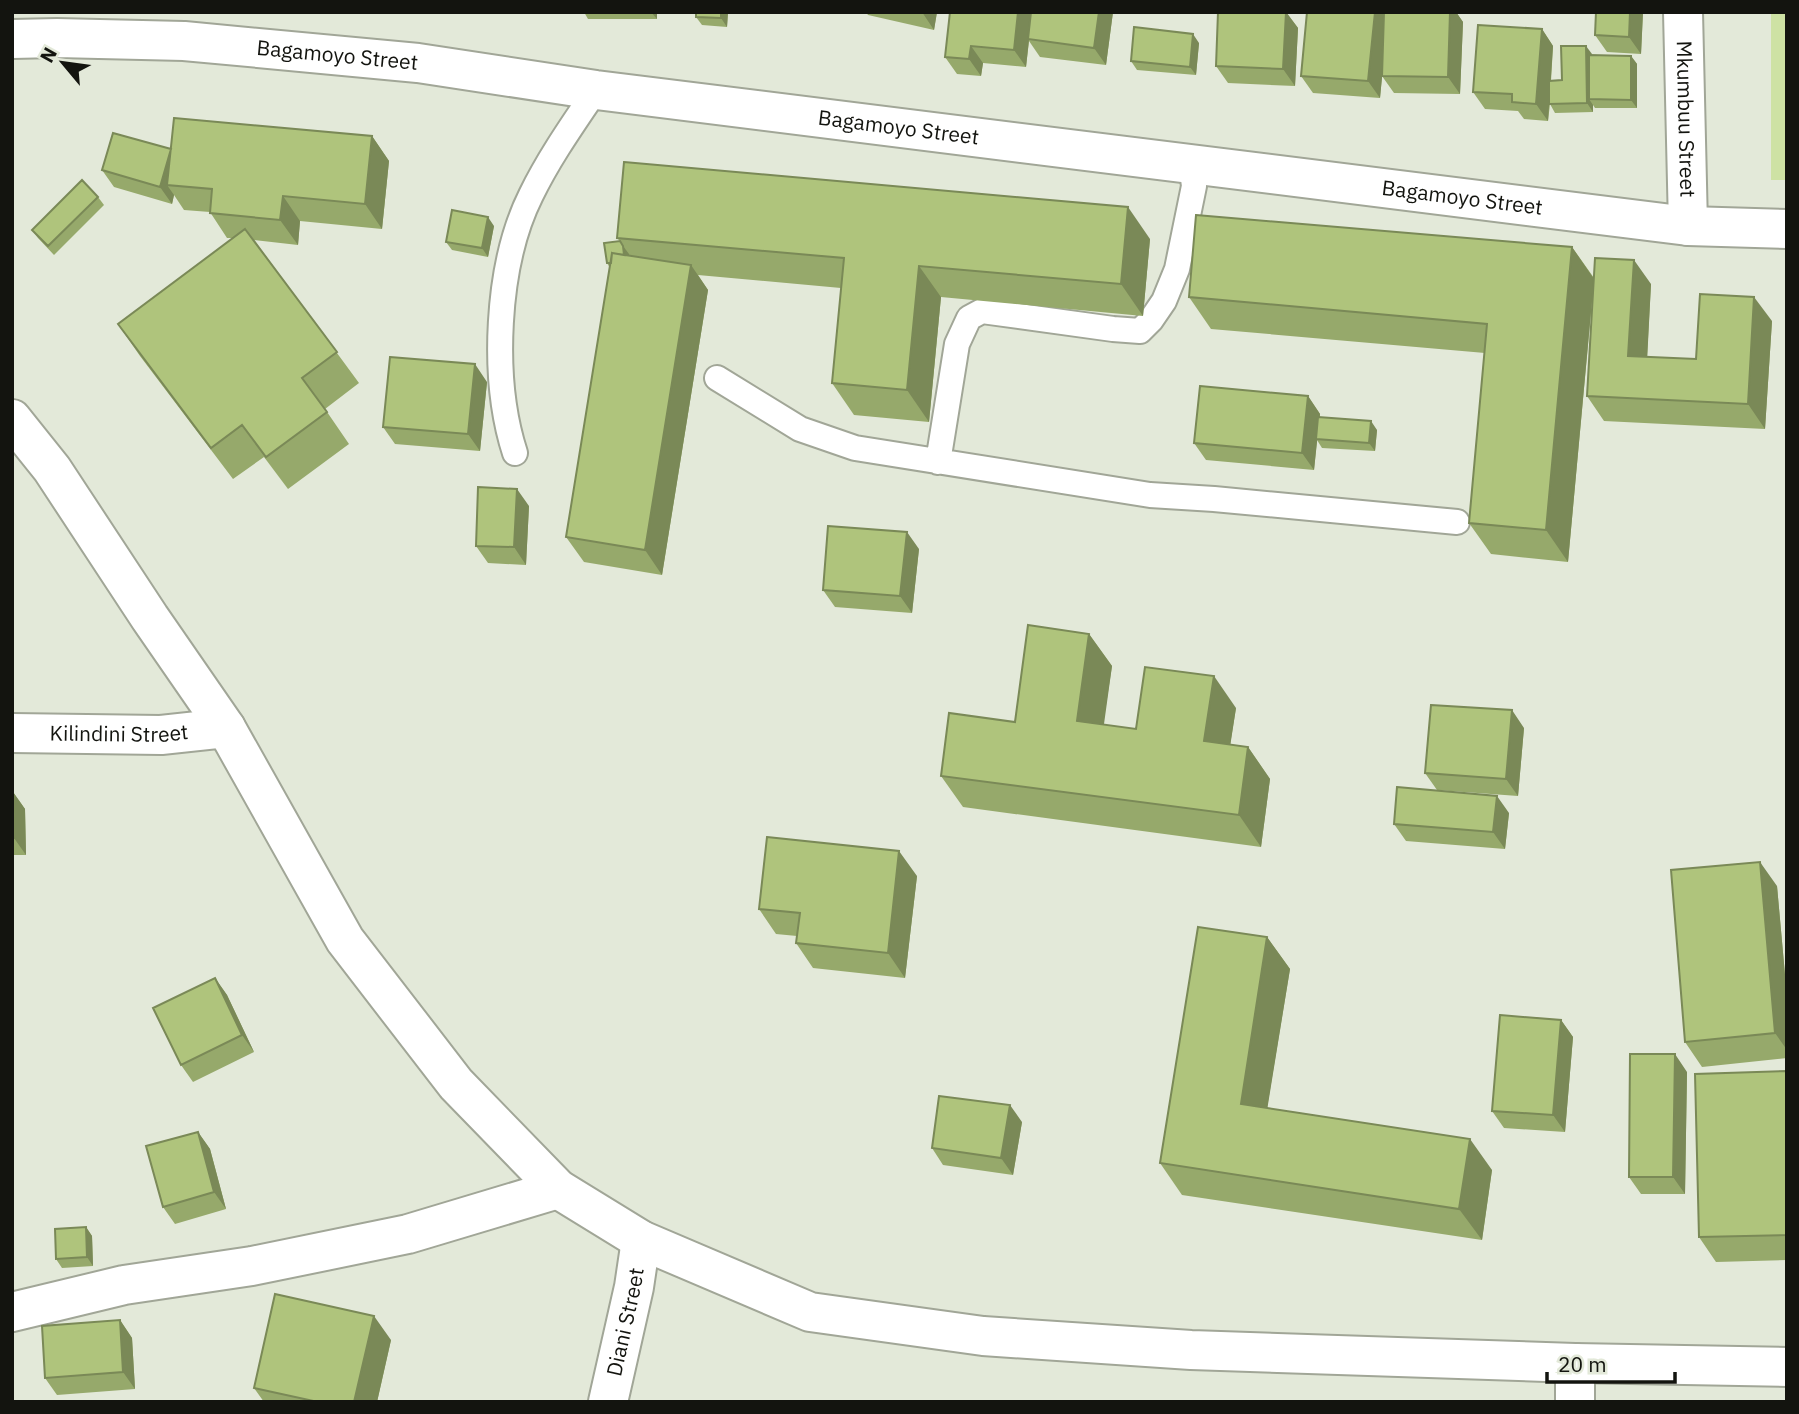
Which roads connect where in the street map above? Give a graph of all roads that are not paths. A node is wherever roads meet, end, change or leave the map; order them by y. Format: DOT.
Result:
graph roads {
  1 [pos="1683,12"];
  2 [pos="12,39"];
  3 [pos="596,90"];
  4 [pos="1191,164"];
  5 [pos="1688,226"];
  6 [pos="1787,229"];
  7 [pos="717,378"];
  8 [pos="12,419"];
  9 [pos="515,453"];
  10 [pos="938,462"];
  11 [pos="1457,522"];
  12 [pos="226,728"];
  13 [pos="12,733"];
  14 [pos="558,1189"];
  15 [pos="641,1240"];
  16 [pos="12,1312"];
  17 [pos="1575,1363"];
  18 [pos="1787,1367"];
  19 [pos="608,1402"];
  20 [pos="1576,1402"];
  1 -- 5 [label="main road, Mkumbuu Street"];
  2 -- 3 [label="main road, Bagamoyo Street"];
  3 -- 4 [label="main road, Bagamoyo Street"];
  3 -- 9 [label="lane"];
  4 -- 5 [label="main road, Bagamoyo Street"];
  4 -- 10 [label="lane"];
  5 -- 6 [label="main road, Bagamoyo Street"];
  7 -- 10 [label="lane"];
  8 -- 12 [label="main road"];
  10 -- 11 [label="lane"];
  12 -- 13 [label="main road, Kilindini Street"];
  12 -- 14 [label="main road"];
  14 -- 15 [label="main road"];
  14 -- 16 [label="main road"];
  15 -- 17 [label="main road"];
  15 -- 19 [label="main road, Diani Street"];
  17 -- 18 [label="main road"];
  17 -- 20 [label="main road"];
}
